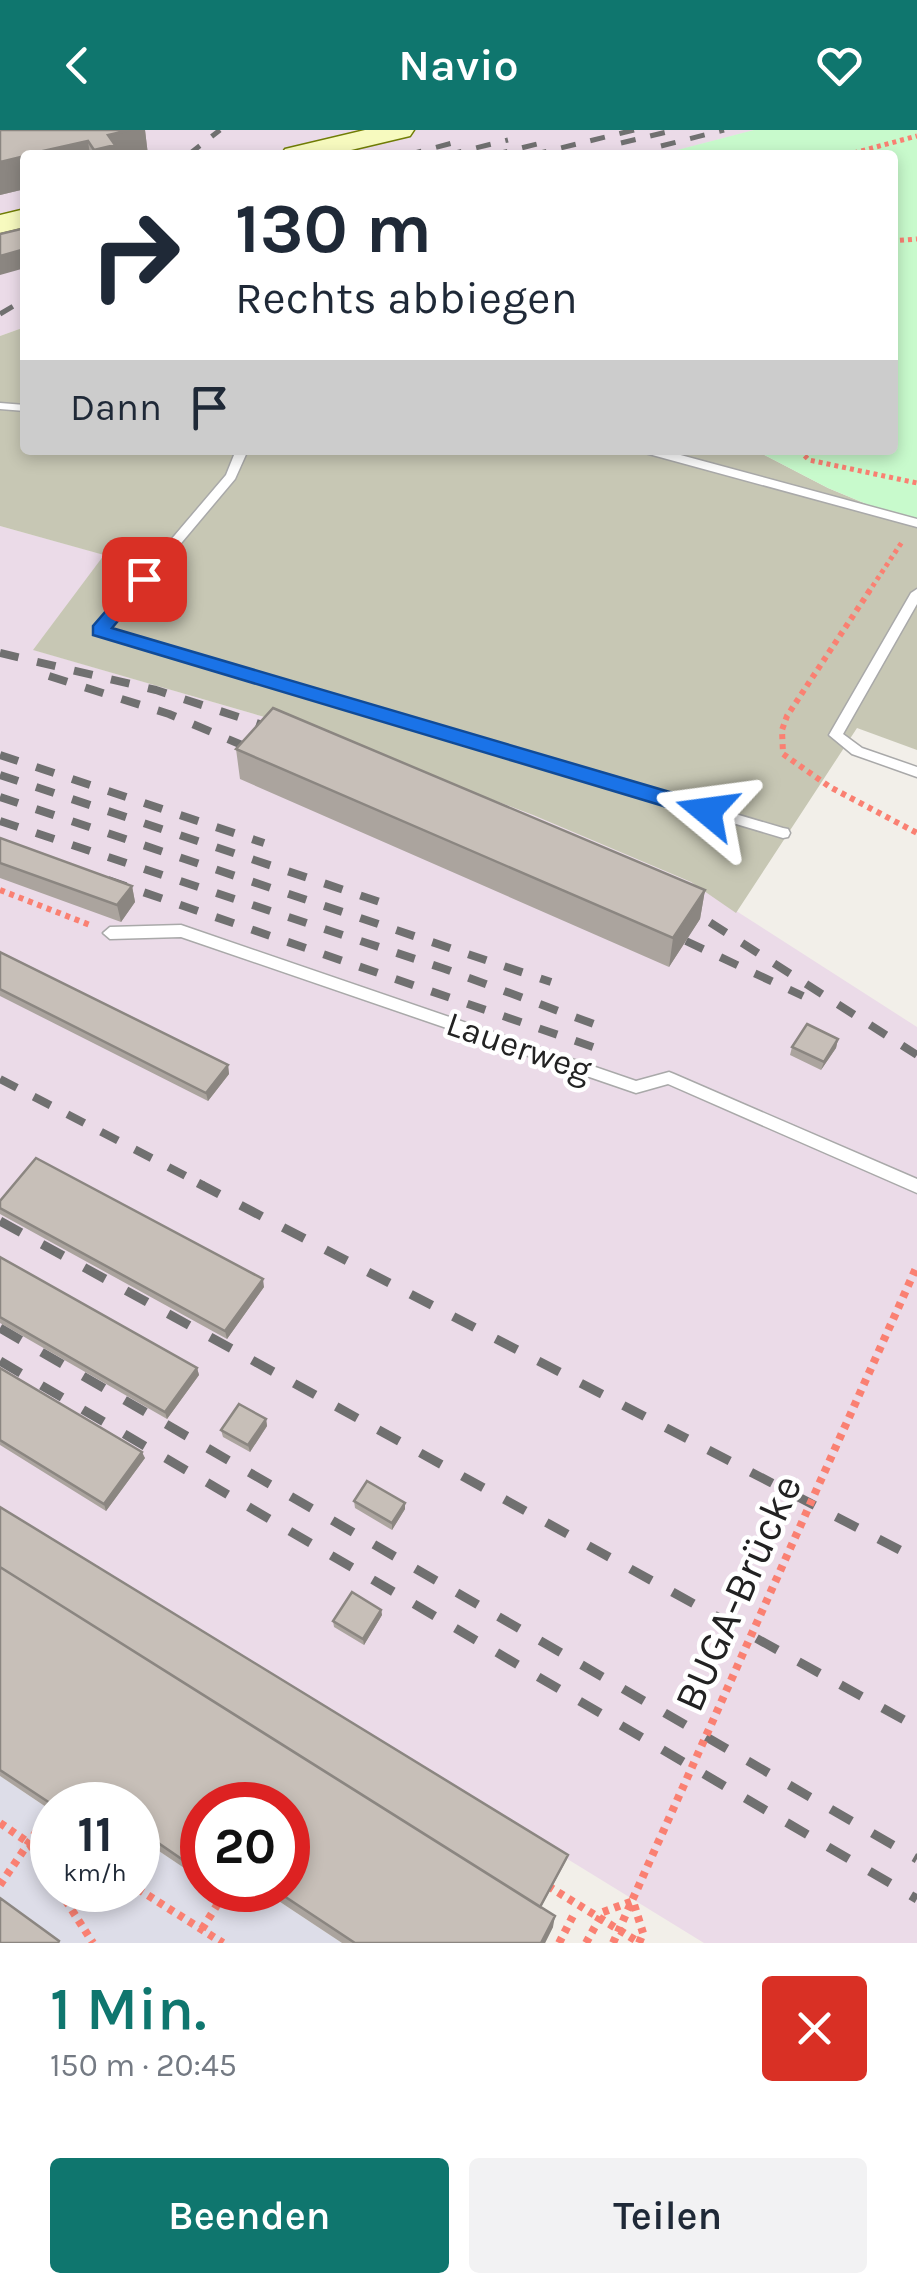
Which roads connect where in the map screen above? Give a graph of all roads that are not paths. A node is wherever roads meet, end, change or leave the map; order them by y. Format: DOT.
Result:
graph roads {
  1 [pos="400,130"];
  2 [pos="316,150"];
  3 [pos="240,455"];
  4 [pos="667,455"];
  5 [pos="917,523"];
  6 [pos="917,593"];
  7 [pos="917,772"];
  8 [pos="783,834"];
  9 [pos="110,933"];
  10 [pos="917,1186"];
  1 -- 2 [label="main road"];
  3 -- 8 [label="lane"];
  4 -- 5 [label="lane"];
  6 -- 7 [label="lane"];
  9 -- 10 [label="lane, Lauerweg"];
}
